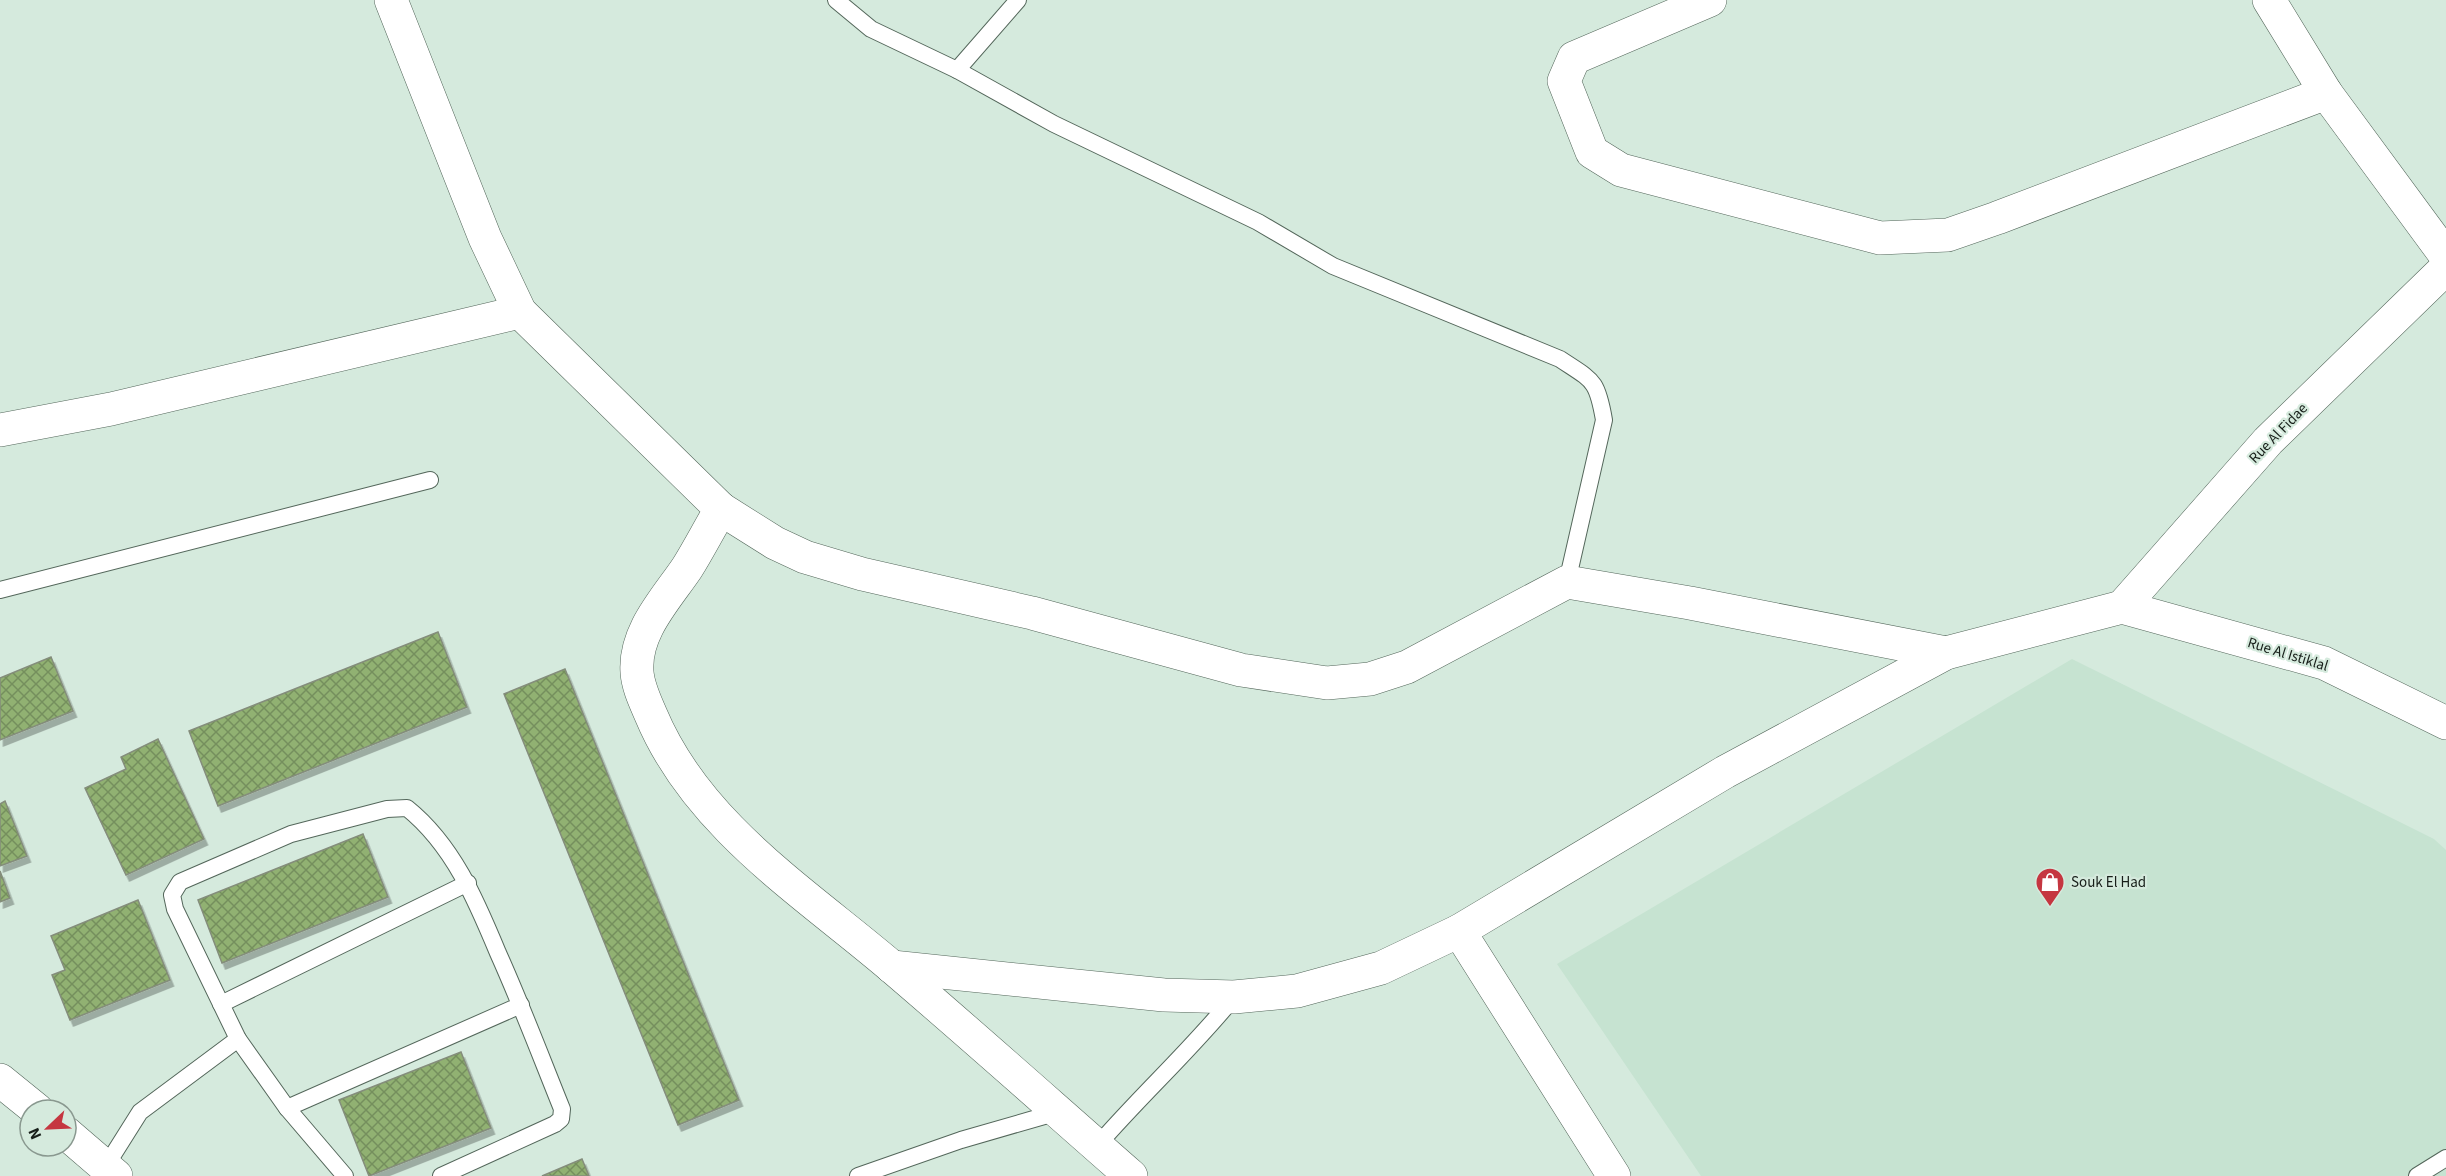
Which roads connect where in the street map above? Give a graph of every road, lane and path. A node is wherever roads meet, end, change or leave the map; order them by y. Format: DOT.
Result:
graph roads {
  1 [pos="391,0"];
  2 [pos="836,0"];
  3 [pos="1018,0"];
  4 [pos="1710,0"];
  5 [pos="2269,0"];
  6 [pos="957,70"];
  7 [pos="2326,93"];
  8 [pos="2446,256"];
  9 [pos="2446,268"];
  10 [pos="520,312"];
  11 [pos="0,430"];
  12 [pos="430,480"];
  13 [pos="721,509"];
  14 [pos="1567,582"];
  15 [pos="0,590"];
  16 [pos="2122,608"];
  17 [pos="1946,653"];
  18 [pos="2446,723"];
  19 [pos="468,883"];
  20 [pos="1459,931"];
  21 [pos="892,967"];
  22 [pos="1234,997"];
  23 [pos="221,1004"];
  24 [pos="521,1005"];
  25 [pos="238,1039"];
  26 [pos="0,1080"];
  27 [pos="22,1098"];
  28 [pos="287,1108"];
  29 [pos="1058,1112"];
  30 [pos="78,1144"];
  31 [pos="1096,1146"];
  32 [pos="2446,1158"];
  33 [pos="111,1171"];
  34 [pos="345,1176"];
  35 [pos="441,1176"];
  36 [pos="858,1176"];
  37 [pos="1131,1176"];
  38 [pos="1614,1176"];
  39 [pos="2417,1176"];
  1 -- 10 [label="street"];
  2 -- 6 [label="lane"];
  3 -- 6 [label="lane"];
  4 -- 7 [label="street"];
  5 -- 7 [label="street"];
  6 -- 14 [label="lane"];
  7 -- 8 [label="street"];
  9 -- 16 [label="street, Rue Al Fidae"];
  10 -- 11 [label="street"];
  10 -- 13 [label="street"];
  12 -- 15 [label="lane"];
  13 -- 14 [label="street"];
  13 -- 21 [label="street"];
  14 -- 17 [label="street"];
  16 -- 17 [label="street"];
  16 -- 18 [label="street, Rue Al Istiklal"];
  17 -- 20 [label="street"];
  19 -- 23 [label="lane"];
  19 -- 23 [label="lane"];
  19 -- 24 [label="lane"];
  20 -- 22 [label="street"];
  20 -- 38 [label="street"];
  21 -- 22 [label="street"];
  21 -- 29 [label="street"];
  22 -- 31 [label="lane"];
  23 -- 25 [label="lane"];
  24 -- 28 [label="lane"];
  24 -- 35 [label="lane"];
  25 -- 28 [label="lane"];
  25 -- 33 [label="lane"];
  26 -- 27 [label="street"];
  28 -- 34 [label="lane"];
  29 -- 31 [label="street"];
  29 -- 36 [label="lane"];
  30 -- 33 [label="street"];
  31 -- 37 [label="street"];
  32 -- 39 [label="lane"];
}
